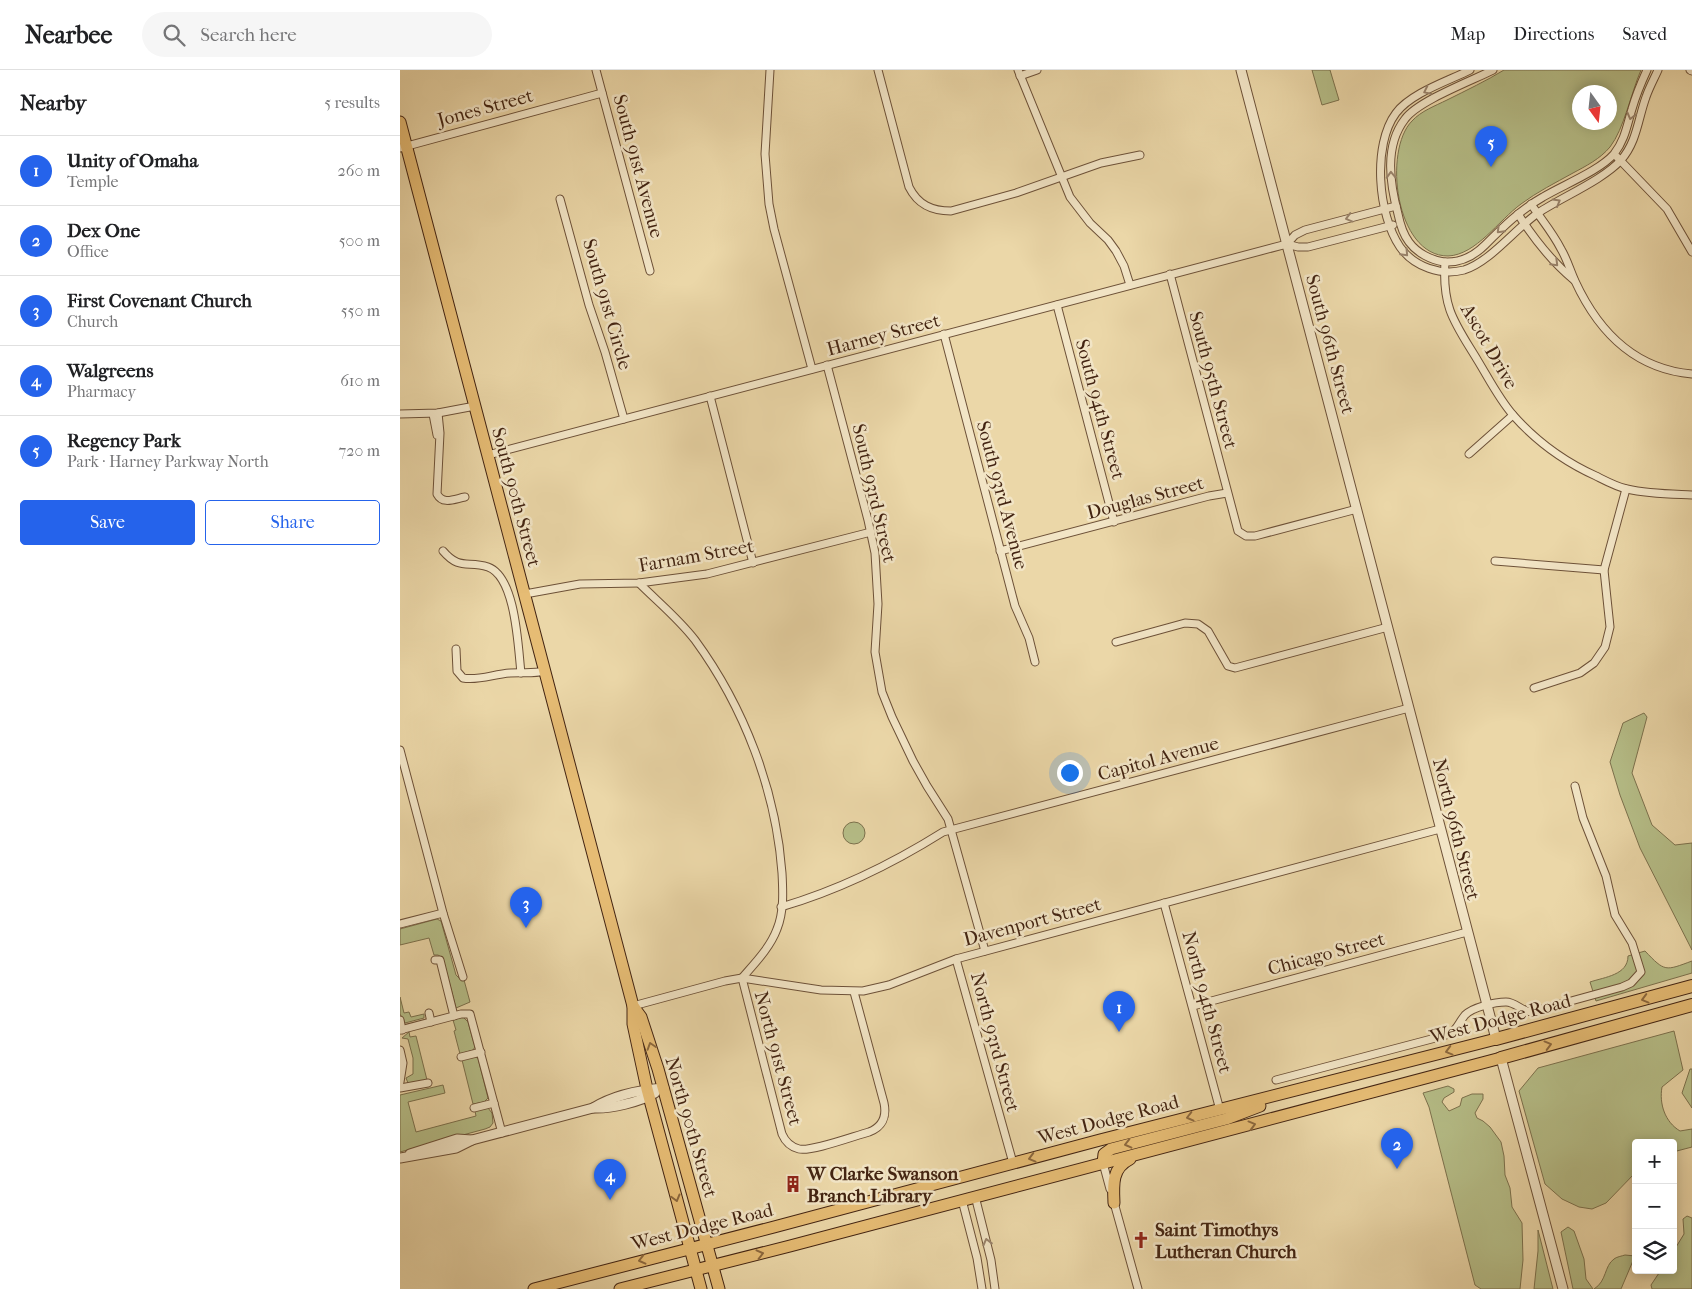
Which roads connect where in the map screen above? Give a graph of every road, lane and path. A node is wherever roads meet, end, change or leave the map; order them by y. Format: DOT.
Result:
graph roads {
  1 [pos="596,70"];
  2 [pos="770,70"];
  3 [pos="878,70"];
  4 [pos="1037,70"];
  5 [pos="1241,70"];
  6 [pos="1470,70"];
  7 [pos="1493,70"];
  8 [pos="1647,70"];
  9 [pos="1658,70"];
  10 [pos="1019,73"];
  11 [pos="1475,79"];
  12 [pos="602,93"];
  13 [pos="400,122"];
  14 [pos="403,147"];
  15 [pos="1613,154"];
  16 [pos="1140,155"];
  17 [pos="1621,160"];
  18 [pos="1061,177"];
  19 [pos="560,199"];
  20 [pos="1531,204"];
  21 [pos="1396,206"];
  22 [pos="1386,209"];
  23 [pos="1518,214"];
  24 [pos="1538,214"];
  25 [pos="1400,223"];
  26 [pos="1524,224"];
  27 [pos="1390,226"];
  28 [pos="1287,244"];
  29 [pos="1692,252"];
  30 [pos="1445,262"];
  31 [pos="650,270"];
  32 [pos="1444,272"];
  33 [pos="1170,274"];
  34 [pos="1576,282"];
  35 [pos="1130,285"];
  36 [pos="1057,304"];
  37 [pos="944,334"];
  38 [pos="827,365"];
  39 [pos="812,369"];
  40 [pos="1692,374"];
  41 [pos="710,396"];
  42 [pos="475,406"];
  43 [pos="436,413"];
  44 [pos="400,414"];
  45 [pos="1513,415"];
  46 [pos="624,419"];
  47 [pos="1469,454"];
  48 [pos="488,455"];
  49 [pos="1626,489"];
  50 [pos="1228,493"];
  51 [pos="1692,495"];
  52 [pos="465,497"];
  53 [pos="1357,509"];
  54 [pos="1114,522"];
  55 [pos="871,532"];
  56 [pos="443,551"];
  57 [pos="1000,551"];
  58 [pos="1495,561"];
  59 [pos="753,563"];
  60 [pos="1604,570"];
  61 [pos="639,583"];
  62 [pos="525,594"];
  63 [pos="1388,627"];
  64 [pos="1116,642"];
  65 [pos="456,649"];
  66 [pos="1035,662"];
  67 [pos="545,671"];
  68 [pos="521,673"];
  69 [pos="1534,688"];
  70 [pos="1409,708"];
  71 [pos="892,717"];
  72 [pos="400,750"];
  73 [pos="1574,786"];
  74 [pos="1440,829"];
  75 [pos="952,830"];
  76 [pos="600,880"];
  77 [pos="1164,903"];
  78 [pos="781,907"];
  79 [pos="443,913"];
  80 [pos="400,924"];
  81 [pos="1467,932"];
  82 [pos="985,950"];
  83 [pos="956,959"];
  84 [pos="435,960"];
  85 [pos="463,977"];
  86 [pos="742,978"];
  87 [pos="1692,986"];
  88 [pos="854,992"];
  89 [pos="1692,1005"];
  90 [pos="633,1006"];
  91 [pos="1193,1006"];
  92 [pos="1487,1006"];
  93 [pos="429,1012"];
  94 [pos="454,1016"];
  95 [pos="400,1020"];
  96 [pos="431,1022"];
  97 [pos="401,1030"];
  98 [pos="1496,1039"];
  99 [pos="400,1050"];
  100 [pos="480,1052"];
  101 [pos="461,1057"];
  102 [pos="1501,1058"];
  103 [pos="1276,1080"];
  104 [pos="400,1082"];
  105 [pos="428,1083"];
  106 [pos="400,1088"];
  107 [pos="664,1088"];
  108 [pos="648,1093"];
  109 [pos="1286,1093"];
  110 [pos="494,1103"];
  111 [pos="474,1108"];
  112 [pos="1220,1110"];
  113 [pos="502,1133"];
  114 [pos="1149,1151"];
  115 [pos="402,1158"];
  116 [pos="1013,1163"];
  117 [pos="1103,1163"];
  118 [pos="975,1196"];
  119 [pos="962,1200"];
  120 [pos="1114,1203"];
  121 [pos="707,1245"];
  122 [pos="690,1249"];
  123 [pos="713,1266"];
  124 [pos="696,1270"];
  125 [pos="995,1278"];
  126 [pos="982,1279"];
  127 [pos="534,1289"];
  128 [pos="620,1289"];
  129 [pos="701,1289"];
  130 [pos="719,1289"];
  131 [pos="982,1289"];
  132 [pos="995,1289"];
  133 [pos="1138,1289"];
  134 [pos="1563,1289"];
  1 -- 12 [label="street, South 91st Avenue"];
  2 -- 39 [label="street"];
  3 -- 18 [label="street"];
  4 -- 10 [label="street"];
  5 -- 28 [label="street, South 96th Street"];
  6 -- 11 [label="street"];
  6 -- 22 [label="street, one-way"];
  7 -- 11 [label="street"];
  8 -- 15 [label="street, one-way"];
  9 -- 17 [label="street"];
  10 -- 18 [label="street"];
  21 -- 11 [label="street, one-way"];
  12 -- 14 [label="street, Jones Street"];
  12 -- 31 [label="street, South 91st Avenue"];
  13 -- 14 [label="main road, South 90th Street"];
  14 -- 42 [label="main road, South 90th Street"];
  15 -- 17 [label="street"];
  15 -- 20 [label="street"];
  16 -- 18 [label="street"];
  24 -- 17 [label="street, one-way"];
  17 -- 29 [label="street"];
  18 -- 35 [label="street"];
  19 -- 46 [label="street, South 91st Circle"];
  20 -- 23 [label="street"];
  20 -- 24 [label="street"];
  21 -- 22 [label="street"];
  21 -- 25 [label="street"];
  22 -- 27 [label="street"];
  22 -- 28 [label="street, one-way"];
  23 -- 26 [label="street"];
  23 -- 30 [label="street, one-way"];
  24 -- 26 [label="street"];
  24 -- 34 [label="street"];
  25 -- 27 [label="street"];
  25 -- 30 [label="street"];
  26 -- 32 [label="street"];
  26 -- 34 [label="street, one-way"];
  27 -- 28 [label="street"];
  27 -- 32 [label="street, one-way"];
  28 -- 33 [label="street, Harney Street"];
  28 -- 53 [label="street, South 96th Street"];
  30 -- 32 [label="street, Ascot Drive"];
  32 -- 45 [label="street, Ascot Drive"];
  33 -- 35 [label="street, Harney Street"];
  33 -- 50 [label="street, South 95th Street"];
  34 -- 40 [label="street"];
  35 -- 36 [label="street, Harney Street"];
  36 -- 37 [label="street, Harney Street"];
  36 -- 54 [label="street, South 94th Street"];
  37 -- 38 [label="street, Harney Street"];
  37 -- 57 [label="street, South 93rd Avenue"];
  38 -- 39 [label="street, Harney Street"];
  38 -- 55 [label="street, South 93rd Street"];
  39 -- 41 [label="street, Harney Street"];
  41 -- 46 [label="street, Harney Street"];
  41 -- 59 [label="street"];
  42 -- 43 [label="street"];
  42 -- 48 [label="main road, South 90th Street"];
  43 -- 44 [label="street"];
  43 -- 52 [label="street"];
  45 -- 47 [label="street, Ascot Drive"];
  45 -- 49 [label="street, Ascot Drive"];
  46 -- 48 [label="street, Harney Street"];
  48 -- 62 [label="main road, South 90th Street"];
  49 -- 51 [label="street, Ascot Drive"];
  49 -- 60 [label="street"];
  50 -- 53 [label="street, Douglas Street"];
  50 -- 54 [label="street, Douglas Street"];
  53 -- 63 [label="street, South 96th Street"];
  54 -- 57 [label="street, Douglas Street"];
  55 -- 59 [label="street, Farnam Street"];
  55 -- 71 [label="street, South 93rd Street"];
  56 -- 68 [label="street"];
  57 -- 66 [label="street, South 93rd Avenue"];
  58 -- 60 [label="street"];
  59 -- 61 [label="street, Farnam Street"];
  60 -- 69 [label="street"];
  61 -- 62 [label="street, Farnam Street"];
  61 -- 78 [label="street"];
  62 -- 67 [label="main road, South 90th Street"];
  63 -- 64 [label="street"];
  63 -- 70 [label="street, North 96th Street"];
  65 -- 68 [label="street"];
  67 -- 68 [label="street"];
  67 -- 76 [label="main road, South 90th Street"];
  70 -- 74 [label="street, North 96th Street"];
  70 -- 75 [label="street, Capitol Avenue"];
  71 -- 75 [label="street, North 93rd Street"];
  72 -- 79 [label="street"];
  73 -- 92 [label="street"];
  74 -- 77 [label="street, Davenport Street"];
  74 -- 81 [label="street, North 96th Street"];
  75 -- 78 [label="street, Capitol Avenue"];
  75 -- 82 [label="street, North 93rd Street"];
  76 -- 90 [label="main road, North 90th Street"];
  77 -- 82 [label="street, Davenport Street"];
  77 -- 91 [label="street, North 94th Street"];
  78 -- 86 [label="street"];
  79 -- 80 [label="street"];
  79 -- 85 [label="street"];
  81 -- 91 [label="street, Chicago Street"];
  81 -- 92 [label="street, North 96th Street"];
  82 -- 83 [label="street, Davenport Street"];
  83 -- 88 [label="street, Davenport Street"];
  83 -- 116 [label="street, North 93rd Street"];
  84 -- 94 [label="street"];
  86 -- 88 [label="street, Davenport Street"];
  86 -- 88 [label="street, North 91st Street"];
  86 -- 90 [label="street, Davenport Street"];
  87 -- 98 [label="highway, West Dodge Road, one-way"];
  102 -- 89 [label="highway, West Dodge Road, one-way"];
  107 -- 90 [label="main road, North 90th Street, one-way"];
  90 -- 108 [label="main road, North 90th Street"];
  91 -- 112 [label="street, North 94th Street"];
  92 -- 98 [label="street, North 96th Street"];
  92 -- 103 [label="street"];
  93 -- 96 [label="street"];
  94 -- 96 [label="street"];
  94 -- 100 [label="street"];
  95 -- 97 [label="street"];
  96 -- 97 [label="street"];
  98 -- 109 [label="main road, West Dodge Road, one-way"];
  99 -- 104 [label="street"];
  100 -- 101 [label="street"];
  100 -- 110 [label="street"];
  114 -- 102 [label="main road, West Dodge Road, one-way"];
  102 -- 134 [label="street"];
  105 -- 106 [label="street"];
  107 -- 108 [label="street"];
  107 -- 121 [label="main road, North 90th Street"];
  108 -- 113 [label="street"];
  108 -- 122 [label="main road, North 90th Street, one-way"];
  109 -- 112 [label="main road, West Dodge Road"];
  109 -- 117 [label="main road, one-way"];
  110 -- 111 [label="street"];
  110 -- 113 [label="street"];
  112 -- 116 [label="main road, West Dodge Road, one-way"];
  113 -- 115 [label="street"];
  114 -- 117 [label="main road, West Dodge Road"];
  114 -- 120 [label="main road"];
  116 -- 121 [label="main road, West Dodge Road"];
  117 -- 118 [label="main road, West Dodge Road"];
  117 -- 120 [label="street"];
  118 -- 119 [label="main road, West Dodge Road"];
  125 -- 118 [label="street, one-way"];
  123 -- 119 [label="main road, West Dodge Road, one-way"];
  119 -- 126 [label="street"];
  120 -- 133 [label="street"];
  121 -- 122 [label="main road, West Dodge Road"];
  121 -- 123 [label="main road, North 90th Street"];
  122 -- 124 [label="main road, North 90th Street"];
  122 -- 127 [label="main road, West Dodge Road, one-way"];
  123 -- 124 [label="main road, West Dodge Road"];
  123 -- 130 [label="main road, North 90th Street"];
  124 -- 128 [label="main road, West Dodge Road"];
  124 -- 129 [label="main road, North 90th Street"];
  125 -- 126 [label="street"];
  125 -- 132 [label="street"];
  126 -- 131 [label="street"];
}
